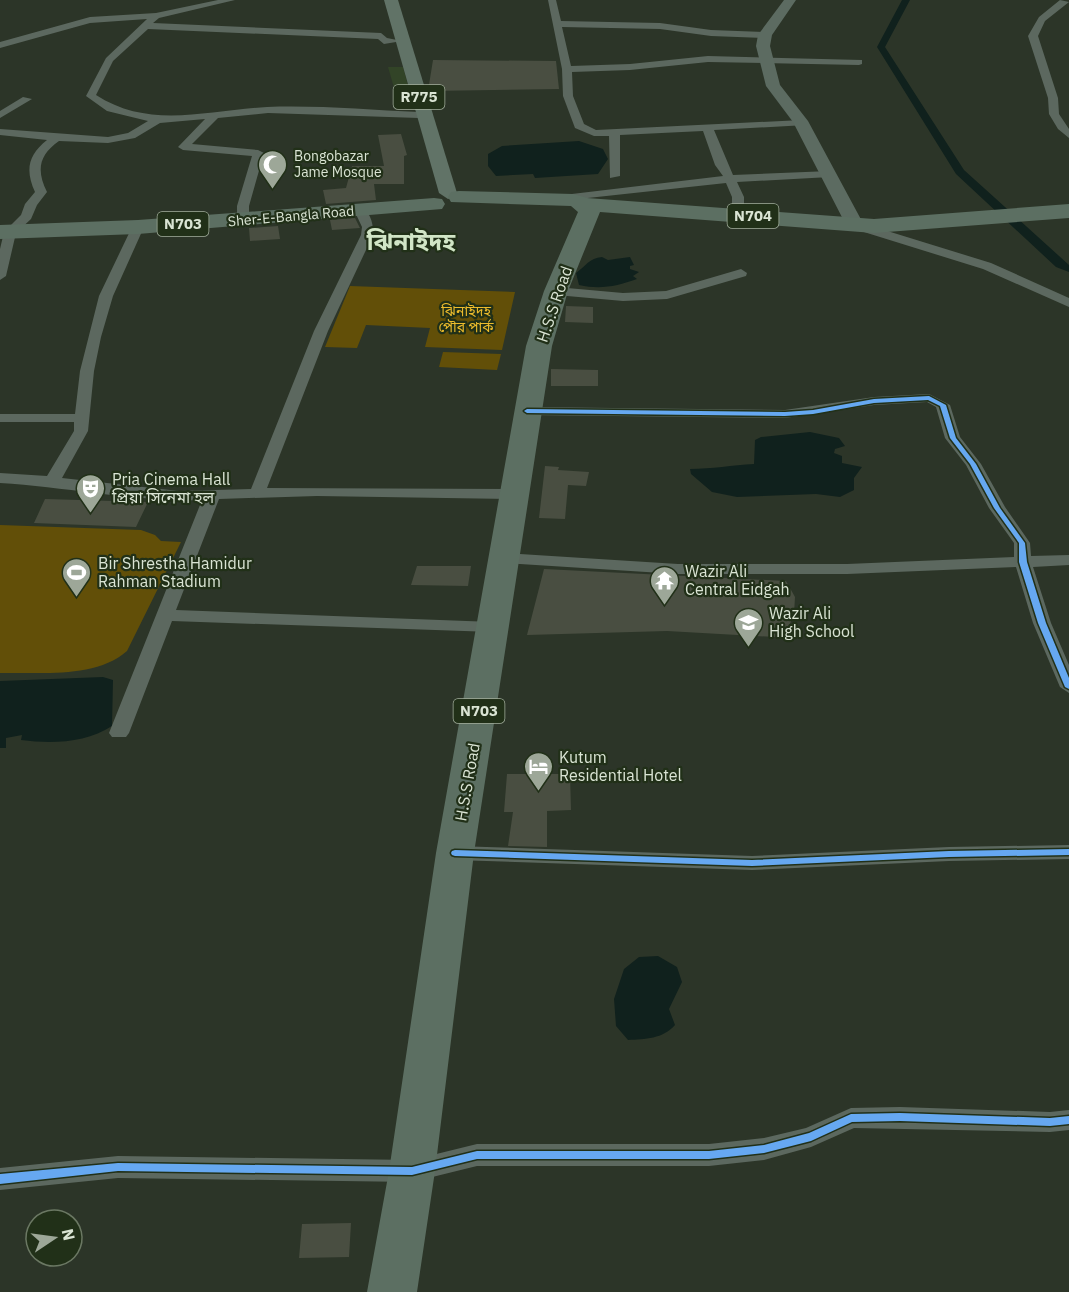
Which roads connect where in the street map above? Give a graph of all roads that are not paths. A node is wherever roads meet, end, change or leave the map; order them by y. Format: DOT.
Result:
graph roads {
  1 [pos="231,0"];
  2 [pos="384,0"];
  3 [pos="391,0"];
  4 [pos="552,0"];
  5 [pos="790,0"];
  6 [pos="1066,0"];
  7 [pos="156,16"];
  8 [pos="559,24"];
  9 [pos="146,26"];
  10 [pos="765,35"];
  11 [pos="397,41"];
  12 [pos="0,45"];
  13 [pos="768,61"];
  14 [pos="859,62"];
  15 [pos="567,69"];
  16 [pos="27,99"];
  17 [pos="0,115"];
  18 [pos="215,115"];
  19 [pos="419,115"];
  20 [pos="158,120"];
  21 [pos="802,123"];
  22 [pos="708,129"];
  23 [pos="0,132"];
  24 [pos="615,132"];
  25 [pos="1069,135"];
  26 [pos="57,138"];
  27 [pos="830,174"];
  28 [pos="614,176"];
  29 [pos="730,179"];
  30 [pos="444,198"];
  31 [pos="553,201"];
  32 [pos="363,210"];
  33 [pos="1069,211"];
  34 [pos="738,214"];
  35 [pos="243,220"];
  36 [pos="855,225"];
  37 [pos="138,227"];
  38 [pos="5,232"];
  39 [pos="741,273"];
  40 [pos="0,276"];
  41 [pos="556,291"];
  42 [pos="1069,303"];
  43 [pos="527,411"];
  44 [pos="0,418"];
  45 [pos="82,418"];
  46 [pos="0,478"];
  47 [pos="52,481"];
  48 [pos="256,493"];
  49 [pos="515,494"];
  50 [pos="212,496"];
  51 [pos="505,558"];
  52 [pos="1069,560"];
  53 [pos="1023,562"];
  54 [pos="165,615"];
  55 [pos="494,627"];
  56 [pos="1069,687"];
  57 [pos="119,733"];
  58 [pos="1069,852"];
  59 [pos="454,853"];
  60 [pos="1069,1120"];
  61 [pos="412,1171"];
  62 [pos="0,1179"];
  63 [pos="392,1292"];
  1 -- 7 [label="street"];
  2 -- 11 [label="main road, R775"];
  3 -- 30 [label="main road, R775"];
  4 -- 8 [label="street"];
  5 -- 10 [label="street"];
  6 -- 25 [label="street"];
  7 -- 9 [label="street"];
  7 -- 12 [label="street"];
  8 -- 10 [label="street"];
  8 -- 15 [label="street"];
  9 -- 11 [label="street"];
  9 -- 20 [label="street"];
  10 -- 13 [label="street"];
  11 -- 19 [label="main road, R775"];
  13 -- 14 [label="street"];
  13 -- 15 [label="street"];
  13 -- 21 [label="street"];
  15 -- 24 [label="street"];
  16 -- 17 [label="street"];
  18 -- 19 [label="street"];
  18 -- 20 [label="street"];
  18 -- 35 [label="street"];
  19 -- 30 [label="main road, R775"];
  20 -- 26 [label="street"];
  21 -- 22 [label="street"];
  21 -- 27 [label="street"];
  22 -- 24 [label="street"];
  22 -- 29 [label="street"];
  23 -- 26 [label="street"];
  24 -- 28 [label="street"];
  26 -- 38 [label="street"];
  27 -- 29 [label="street"];
  27 -- 36 [label="street"];
  29 -- 31 [label="street"];
  29 -- 34 [label="street"];
  30 -- 31 [label="highway, N703"];
  30 -- 32 [label="highway, Sher-E-Bangla Road / N703"];
  31 -- 34 [label="highway, N704"];
  31 -- 41 [label="highway, H.S.S Road / N703"];
  32 -- 35 [label="highway, Sher-E-Bangla Road / N703"];
  32 -- 48 [label="street"];
  33 -- 36 [label="highway, N704"];
  34 -- 36 [label="highway, N704"];
  35 -- 37 [label="highway, Sher-E-Bangla Road / N703"];
  36 -- 42 [label="street"];
  37 -- 38 [label="highway, Sher-E-Bangla Road / N703"];
  37 -- 45 [label="street"];
  38 -- 40 [label="street"];
  39 -- 41 [label="street"];
  41 -- 43 [label="highway, H.S.S Road / N703"];
  43 -- 49 [label="highway, H.S.S Road / N703"];
  43 -- 53 [label="street"];
  44 -- 45 [label="street"];
  45 -- 47 [label="street"];
  46 -- 47 [label="street"];
  47 -- 50 [label="street"];
  48 -- 49 [label="street"];
  48 -- 50 [label="street"];
  49 -- 51 [label="highway, H.S.S Road / N703"];
  50 -- 54 [label="street"];
  51 -- 53 [label="street"];
  51 -- 55 [label="highway, H.S.S Road / N703"];
  52 -- 53 [label="street"];
  53 -- 56 [label="street"];
  54 -- 55 [label="street"];
  54 -- 57 [label="street"];
  55 -- 59 [label="highway, H.S.S Road / N703"];
  58 -- 59 [label="street"];
  59 -- 61 [label="highway, H.S.S Road / N703"];
  60 -- 61 [label="street"];
  61 -- 62 [label="street"];
  61 -- 63 [label="highway, H.S.S Road / N703"];
}
